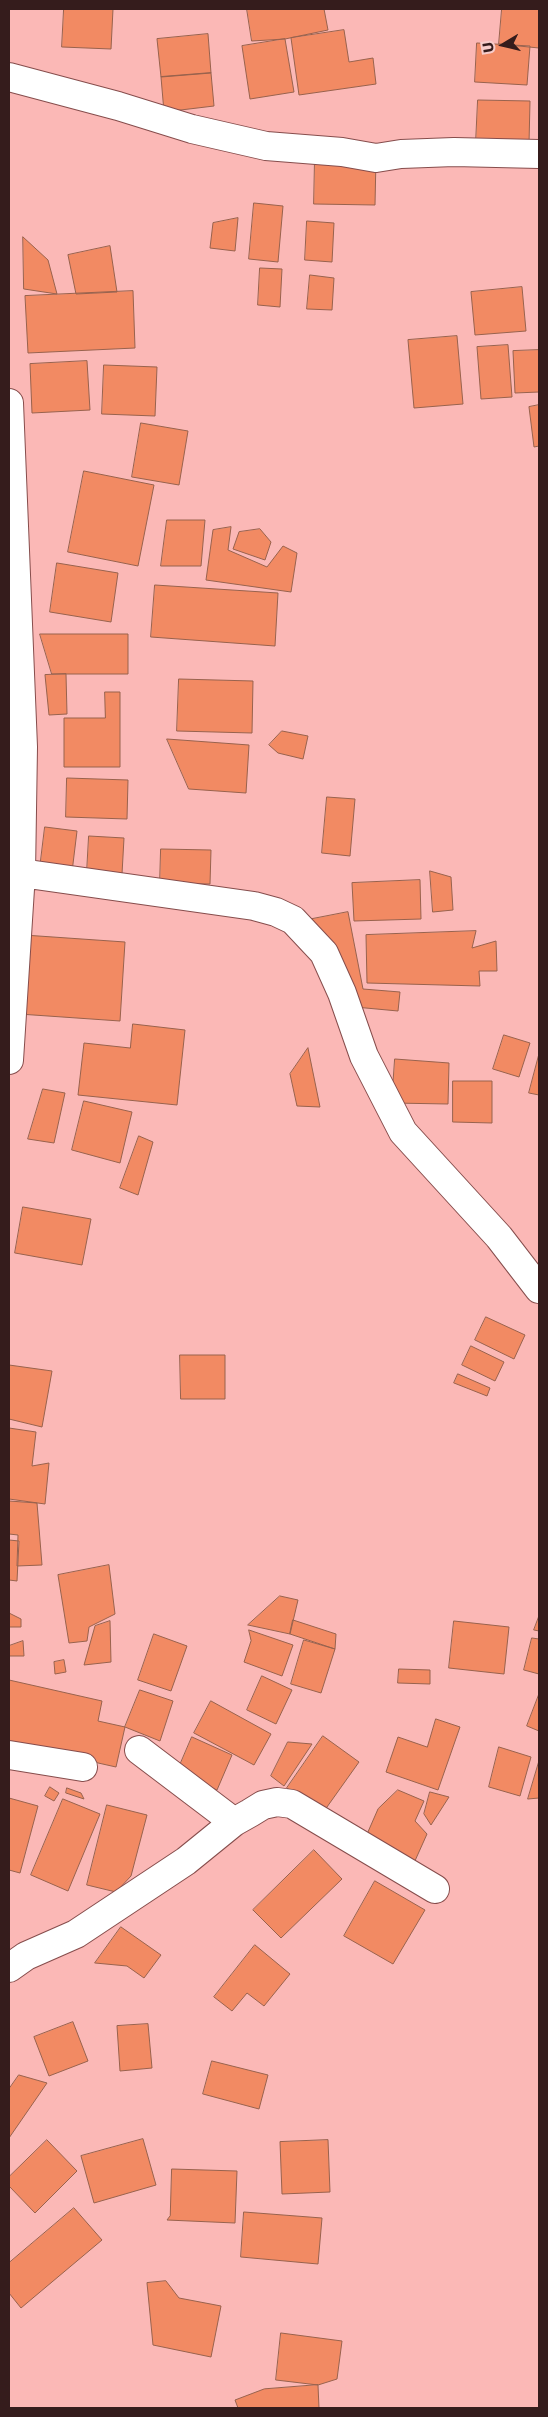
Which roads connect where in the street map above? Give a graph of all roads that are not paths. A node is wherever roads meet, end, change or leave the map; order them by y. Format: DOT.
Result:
graph roads {
  1 [pos="9,76"];
  2 [pos="539,154"];
  3 [pos="9,403"];
  4 [pos="21,873"];
  5 [pos="9,1060"];
  6 [pos="539,1289"];
  7 [pos="139,1750"];
  8 [pos="9,1755"];
  9 [pos="83,1767"];
  10 [pos="234,1822"];
  11 [pos="435,1889"];
  12 [pos="9,1968"];
  1 -- 2 [label="street"];
  3 -- 4 [label="street"];
  4 -- 5 [label="street"];
  4 -- 6 [label="street"];
  7 -- 10 [label="street"];
  8 -- 9 [label="street"];
  10 -- 11 [label="street"];
  10 -- 12 [label="street"];
}
